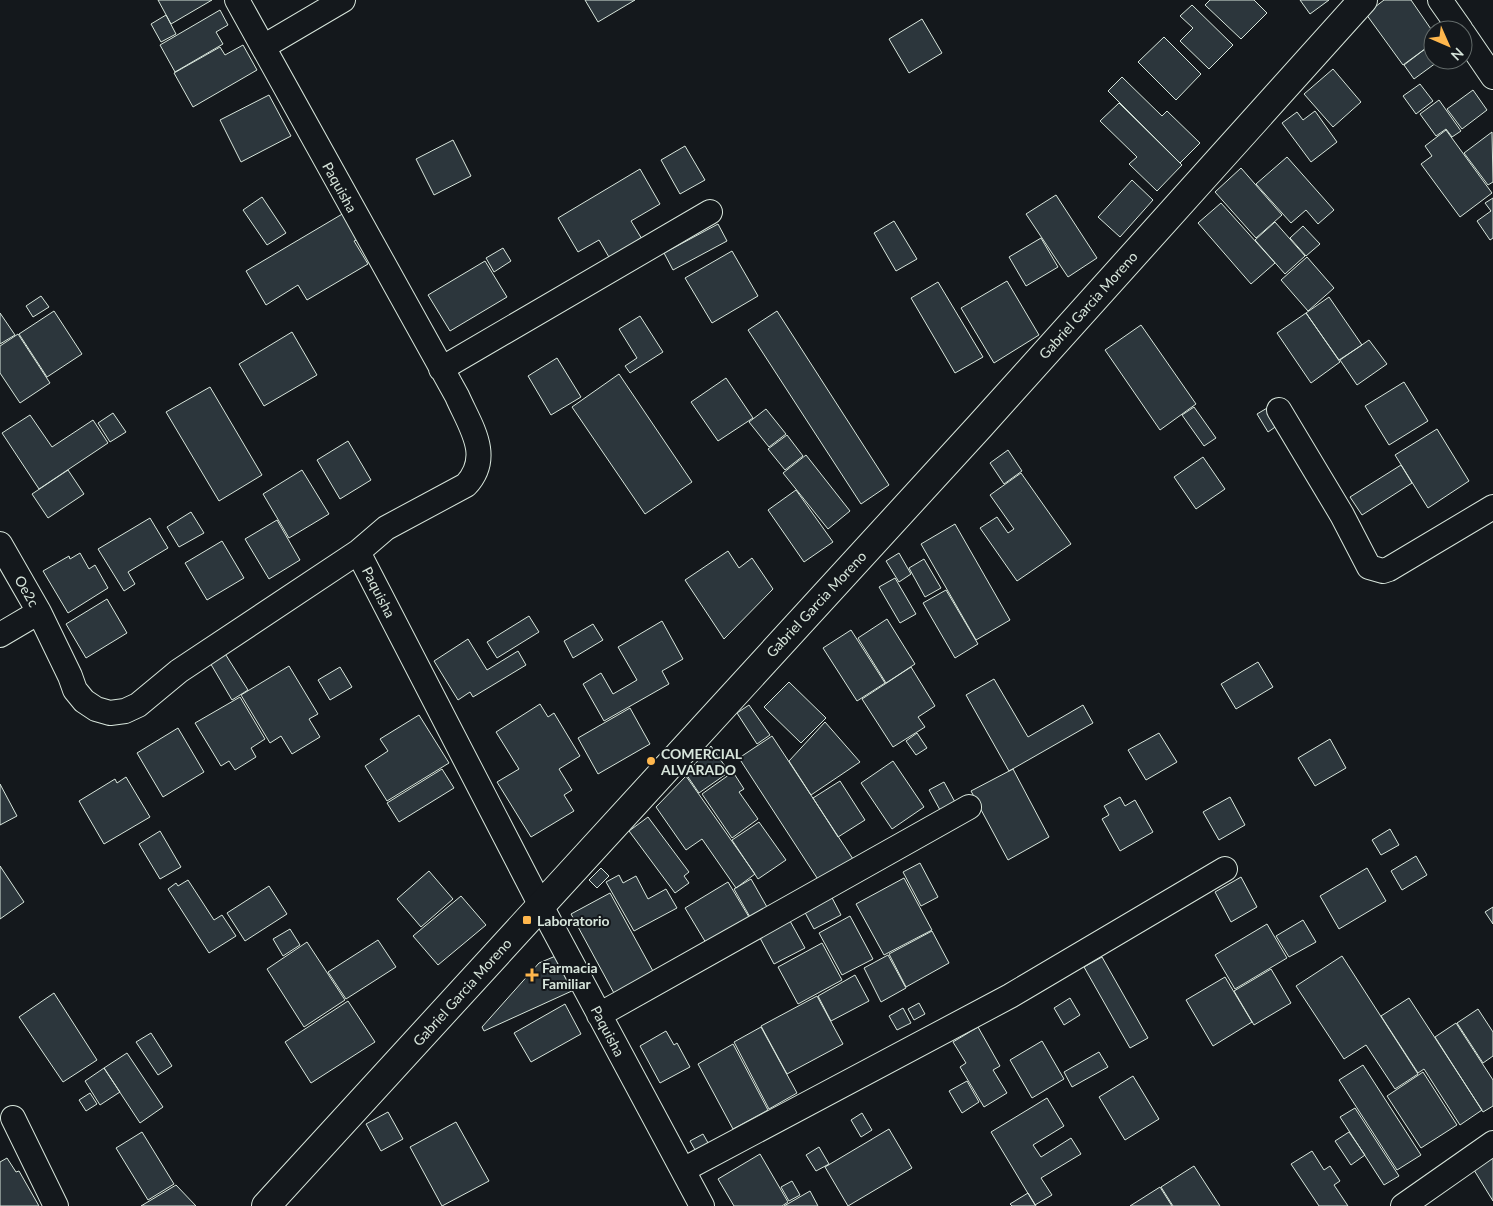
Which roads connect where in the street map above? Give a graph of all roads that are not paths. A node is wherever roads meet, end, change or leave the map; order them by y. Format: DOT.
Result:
graph roads {
  1 [pos="237,0"];
  2 [pos="343,0"];
  3 [pos="1363,0"];
  4 [pos="1440,0"];
  5 [pos="1454,20"];
  6 [pos="263,47"];
  7 [pos="1473,48"];
  8 [pos="1493,77"];
  9 [pos="710,212"];
  10 [pos="441,369"];
  11 [pos="1279,410"];
  12 [pos="1493,507"];
  13 [pos="0,544"];
  14 [pos="358,552"];
  15 [pos="39,612"];
  16 [pos="0,635"];
  17 [pos="969,807"];
  18 [pos="1225,869"];
  19 [pos="540,904"];
  20 [pos="600,1015"];
  21 [pos="14,1118"];
  22 [pos="1493,1143"];
  23 [pos="683,1170"];
  24 [pos="56,1206"];
  25 [pos="266,1206"];
  26 [pos="702,1206"];
  27 [pos="1403,1206"];
  1 -- 6 [label="street, Paquisha"];
  2 -- 6 [label="street"];
  3 -- 19 [label="street, Gabriel Garcia Moreno"];
  4 -- 5 [label="street"];
  6 -- 10 [label="street, Paquisha"];
  7 -- 8 [label="street"];
  9 -- 10 [label="street"];
  10 -- 14 [label="street, Paquisha"];
  11 -- 12 [label="street"];
  13 -- 15 [label="street, Oe2c"];
  14 -- 15 [label="street, Oe2c"];
  14 -- 19 [label="street, Paquisha"];
  15 -- 16 [label="street"];
  17 -- 20 [label="street"];
  18 -- 23 [label="street"];
  19 -- 20 [label="street, Paquisha"];
  19 -- 25 [label="street, Gabriel Garcia Moreno"];
  20 -- 23 [label="street, Paquisha"];
  21 -- 24 [label="street"];
  22 -- 27 [label="street"];
  23 -- 26 [label="street, Paquisha"];
}
